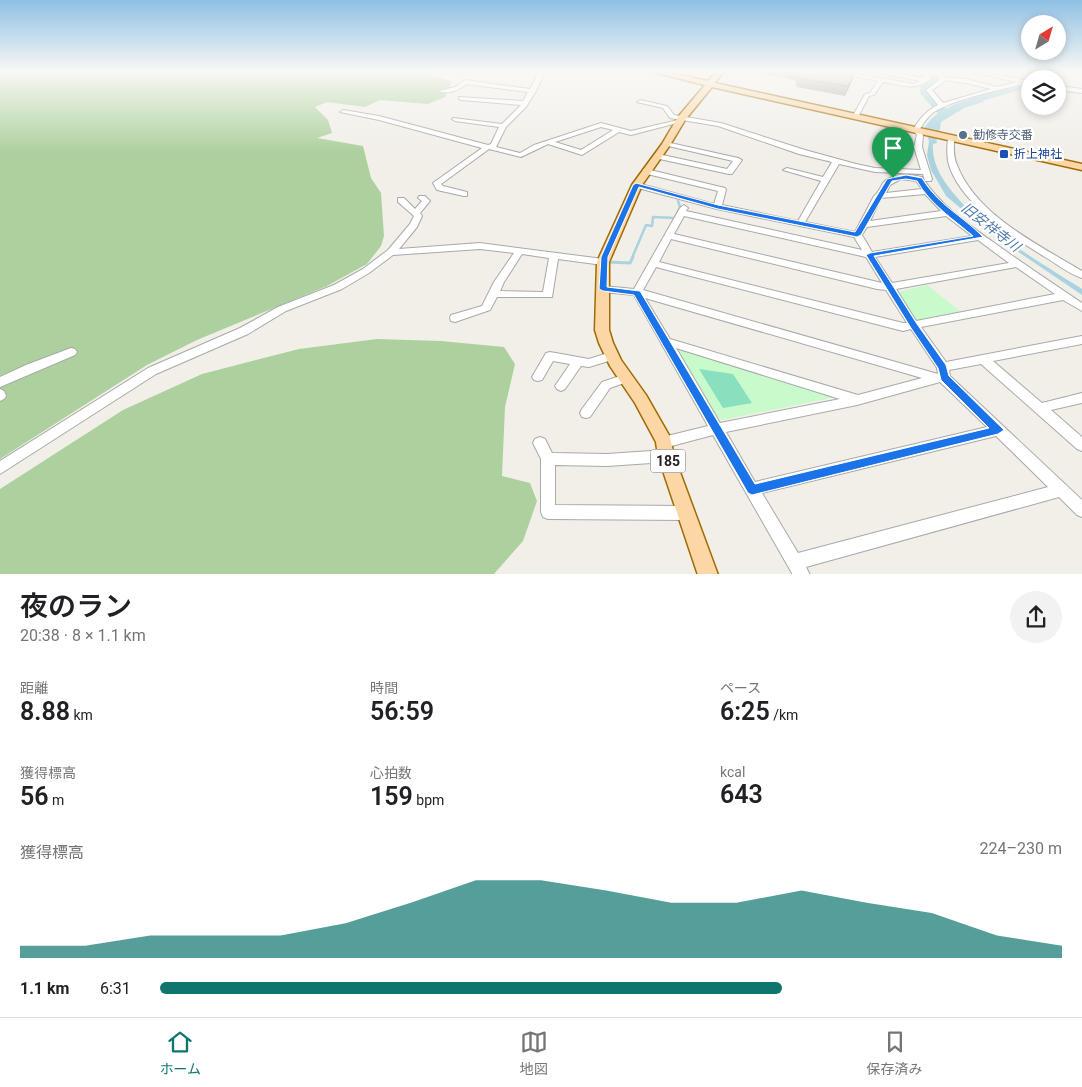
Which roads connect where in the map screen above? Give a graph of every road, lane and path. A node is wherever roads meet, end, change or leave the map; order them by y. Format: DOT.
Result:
graph roads {
  1 [pos="461,98"];
  2 [pos="528,98"];
  3 [pos="698,98"];
  4 [pos="770,98"];
  5 [pos="865,98"];
  6 [pos="935,98"];
  7 [pos="970,98"];
  8 [pos="640,102"];
  9 [pos="525,103"];
  10 [pos="942,106"];
  11 [pos="343,112"];
  12 [pos="855,117"];
  13 [pos="455,119"];
  14 [pos="679,121"];
  15 [pos="503,126"];
  16 [pos="618,130"];
  17 [pos="918,131"];
  18 [pos="951,138"];
  19 [pos="547,142"];
  20 [pos="666,144"];
  21 [pos="488,147"];
  22 [pos="658,156"];
  23 [pos="836,162"];
  24 [pos="1082,167"];
  25 [pos="787,170"];
  26 [pos="646,171"];
  27 [pos="826,180"];
  28 [pos="636,185"];
  29 [pos="926,191"];
  30 [pos="464,194"];
  31 [pos="881,195"];
  32 [pos="422,198"];
  33 [pos="401,200"];
  34 [pos="688,200"];
  35 [pos="718,207"];
  36 [pos="948,212"];
  37 [pos="416,213"];
  38 [pos="682,213"];
  39 [pos="800,224"];
  40 [pos="863,225"];
  41 [pos="857,235"];
  42 [pos="668,236"];
  43 [pos="979,237"];
  44 [pos="520,251"];
  45 [pos="391,252"];
  46 [pos="554,255"];
  47 [pos="870,255"];
  48 [pos="603,262"];
  49 [pos="653,263"];
  50 [pos="1018,264"];
  51 [pos="1082,275"];
  52 [pos="890,288"];
  53 [pos="603,289"];
  54 [pos="637,292"];
  55 [pos="494,294"];
  56 [pos="1064,296"];
  57 [pos="1082,308"];
  58 [pos="455,318"];
  59 [pos="914,326"];
  60 [pos="1082,340"];
  61 [pos="665,341"];
  62 [pos="71,352"];
  63 [pos="611,356"];
  64 [pos="984,360"];
  65 [pos="577,362"];
  66 [pos="941,375"];
  67 [pos="538,377"];
  68 [pos="626,378"];
  69 [pos="0,382"];
  70 [pos="561,386"];
  71 [pos="1082,398"];
  72 [pos="857,400"];
  73 [pos="1040,408"];
  74 [pos="586,413"];
  75 [pos="716,428"];
  76 [pos="998,430"];
  77 [pos="540,443"];
  78 [pos="1082,445"];
  79 [pos="665,449"];
  80 [pos="548,459"];
  81 [pos="0,468"];
  82 [pos="752,489"];
  83 [pos="1061,490"];
  84 [pos="1082,510"];
  85 [pos="685,513"];
  86 [pos="799,568"];
  87 [pos="708,574"];
  1 -- 9 [label="street"];
  2 -- 9 [label="street"];
  3 -- 14 [label="main road, 185"];
  4 -- 12 [label="main road"];
  5 -- 12 [label="street"];
  6 -- 10 [label="street"];
  7 -- 10 [label="street"];
  8 -- 14 [label="street"];
  9 -- 15 [label="street"];
  10 -- 17 [label="street"];
  11 -- 21 [label="street"];
  12 -- 17 [label="main road"];
  13 -- 15 [label="street"];
  14 -- 16 [label="street"];
  14 -- 20 [label="main road, 185"];
  14 -- 23 [label="street"];
  15 -- 21 [label="street"];
  16 -- 19 [label="street"];
  16 -- 19 [label="street"];
  17 -- 18 [label="main road"];
  17 -- 23 [label="street"];
  18 -- 24 [label="main road"];
  18 -- 51 [label="street"];
  19 -- 21 [label="street"];
  20 -- 22 [label="main road, 185"];
  20 -- 22 [label="street"];
  21 -- 30 [label="street"];
  22 -- 26 [label="main road, 185"];
  23 -- 27 [label="street"];
  25 -- 27 [label="street"];
  26 -- 28 [label="main road, 185"];
  26 -- 35 [label="street"];
  27 -- 39 [label="street"];
  28 -- 34 [label="street"];
  28 -- 48 [label="main road, 185"];
  29 -- 31 [label="street"];
  29 -- 31 [label="street"];
  29 -- 36 [label="street"];
  31 -- 40 [label="street"];
  32 -- 37 [label="street"];
  33 -- 37 [label="street"];
  34 -- 35 [label="street"];
  34 -- 38 [label="street"];
  35 -- 39 [label="street"];
  36 -- 40 [label="street"];
  36 -- 43 [label="street"];
  37 -- 45 [label="street"];
  38 -- 42 [label="street"];
  38 -- 47 [label="street"];
  39 -- 41 [label="street"];
  40 -- 41 [label="street"];
  41 -- 47 [label="street"];
  42 -- 49 [label="street"];
  42 -- 52 [label="street"];
  43 -- 47 [label="street"];
  43 -- 50 [label="street"];
  44 -- 45 [label="street"];
  44 -- 46 [label="street"];
  44 -- 55 [label="street"];
  45 -- 81 [label="street"];
  46 -- 48 [label="street"];
  46 -- 55 [label="street"];
  47 -- 52 [label="street"];
  48 -- 53 [label="main road, 185"];
  49 -- 54 [label="street"];
  49 -- 59 [label="street"];
  50 -- 52 [label="street"];
  50 -- 56 [label="street"];
  52 -- 59 [label="street"];
  53 -- 54 [label="street"];
  53 -- 63 [label="main road, 185"];
  54 -- 61 [label="street"];
  54 -- 66 [label="street"];
  55 -- 58 [label="street"];
  56 -- 57 [label="street"];
  56 -- 59 [label="street"];
  59 -- 66 [label="street"];
  60 -- 64 [label="street"];
  61 -- 72 [label="street"];
  61 -- 75 [label="street"];
  62 -- 69 [label="street"];
  63 -- 65 [label="street"];
  63 -- 68 [label="main road, 185"];
  64 -- 66 [label="street"];
  64 -- 73 [label="street"];
  65 -- 67 [label="street"];
  65 -- 70 [label="street"];
  66 -- 72 [label="street"];
  66 -- 76 [label="street"];
  68 -- 74 [label="street"];
  68 -- 79 [label="main road, 185"];
  71 -- 73 [label="street"];
  72 -- 75 [label="street"];
  73 -- 78 [label="street"];
  75 -- 79 [label="street"];
  75 -- 82 [label="street"];
  76 -- 82 [label="street"];
  76 -- 83 [label="street"];
  77 -- 80 [label="street"];
  79 -- 80 [label="street"];
  79 -- 85 [label="main road, 185"];
  80 -- 85 [label="street"];
  82 -- 86 [label="street"];
  83 -- 84 [label="street"];
  83 -- 86 [label="street"];
  85 -- 87 [label="main road, 185"];
}
